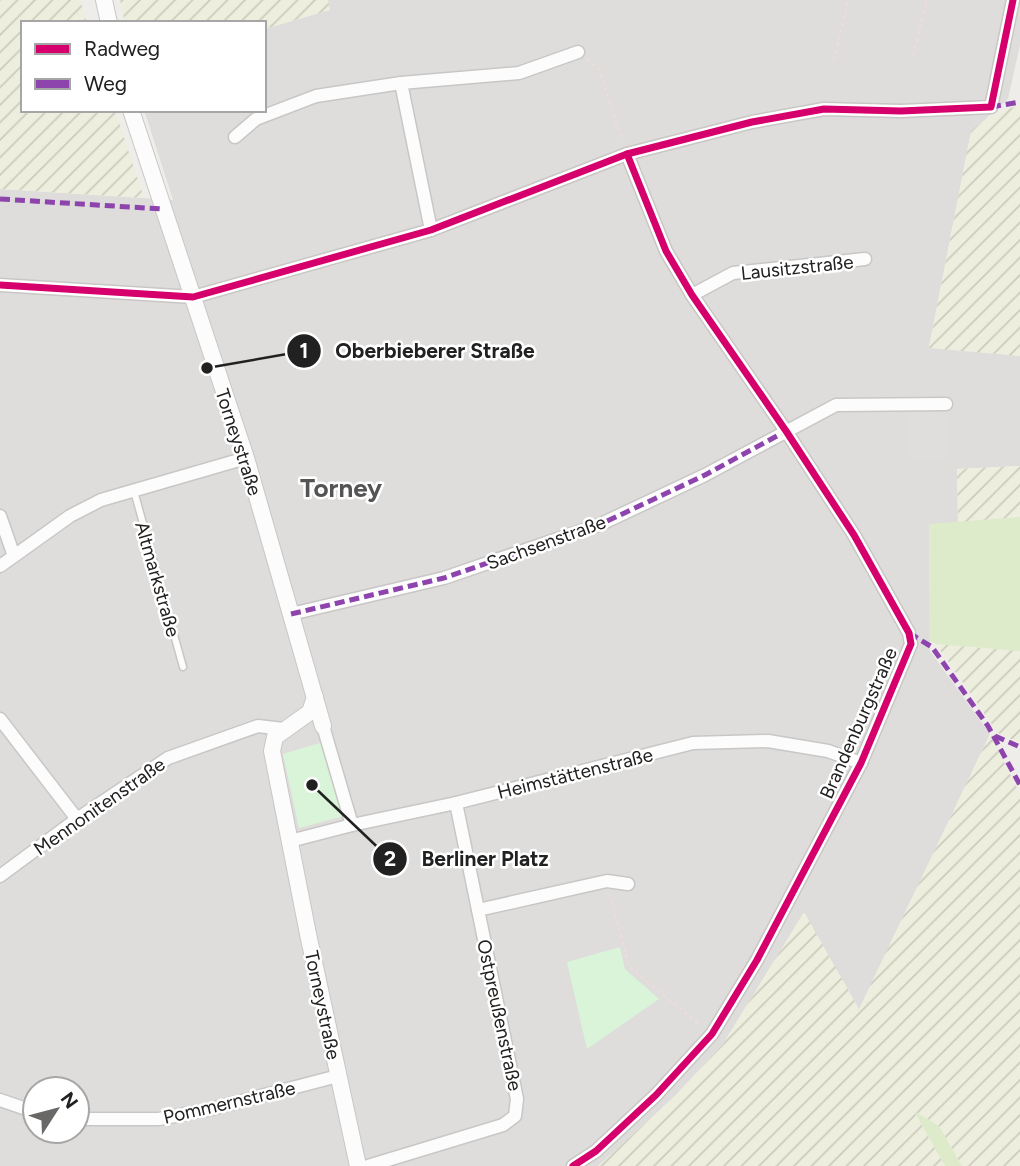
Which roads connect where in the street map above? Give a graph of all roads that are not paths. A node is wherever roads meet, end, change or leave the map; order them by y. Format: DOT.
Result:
graph roads {
  1 [pos="104,0"];
  2 [pos="1013,0"];
  3 [pos="109,21"];
  4 [pos="578,52"];
  5 [pos="401,83"];
  6 [pos="132,112"];
  7 [pos="234,138"];
  8 [pos="627,154"];
  9 [pos="431,230"];
  10 [pos="865,260"];
  11 [pos="0,285"];
  12 [pos="692,295"];
  13 [pos="193,297"];
  14 [pos="946,404"];
  15 [pos="786,431"];
  16 [pos="246,458"];
  17 [pos="134,491"];
  18 [pos="0,516"];
  19 [pos="14,556"];
  20 [pos="0,566"];
  21 [pos="291,614"];
  22 [pos="183,667"];
  23 [pos="315,696"];
  24 [pos="0,719"];
  25 [pos="323,726"];
  26 [pos="283,729"];
  27 [pos="861,763"];
  28 [pos="456,803"];
  29 [pos="78,819"];
  30 [pos="352,825"];
  31 [pos="290,841"];
  32 [pos="0,876"];
  33 [pos="628,884"];
  34 [pos="478,910"];
  35 [pos="338,1076"];
  36 [pos="0,1100"];
  37 [pos="21,1107"];
  38 [pos="91,1119"];
  39 [pos="358,1166"];
  40 [pos="368,1166"];
  41 [pos="573,1166"];
  1 -- 3 [label="street"];
  2 -- 8 [label="street"];
  4 -- 5 [label="street"];
  5 -- 7 [label="street"];
  5 -- 9 [label="street"];
  6 -- 13 [label="street, Torneystraße"];
  8 -- 9 [label="street"];
  8 -- 12 [label="street, Brandenburgstraße"];
  9 -- 13 [label="street"];
  10 -- 12 [label="street, Lausitzstraße"];
  11 -- 13 [label="street"];
  12 -- 15 [label="street, Brandenburgstraße"];
  13 -- 16 [label="street, Torneystraße"];
  14 -- 15 [label="street, Sachsenstraße"];
  15 -- 21 [label="street, Sachsenstraße"];
  15 -- 27 [label="street, Brandenburgstraße"];
  16 -- 17 [label="street"];
  16 -- 21 [label="street, Torneystraße"];
  17 -- 19 [label="street"];
  17 -- 22 [label="lane, Altmarkstraße"];
  18 -- 19 [label="street"];
  19 -- 20 [label="street"];
  21 -- 23 [label="street, Torneystraße"];
  23 -- 25 [label="street, Torneystraße"];
  23 -- 26 [label="street"];
  24 -- 29 [label="street"];
  25 -- 30 [label="street, Torneystraße"];
  26 -- 29 [label="street, Mennonitenstraße"];
  26 -- 31 [label="street, Torneystraße"];
  27 -- 28 [label="street, Heimstättenstraße"];
  27 -- 41 [label="street, Brandenburgstraße"];
  28 -- 30 [label="street, Heimstättenstraße"];
  28 -- 34 [label="street, Ostpreußenstraße"];
  29 -- 32 [label="street, Mennonitenstraße"];
  30 -- 31 [label="street, Heimstättenstraße"];
  31 -- 35 [label="street, Torneystraße"];
  33 -- 34 [label="street"];
  34 -- 40 [label="street, Ostpreußenstraße"];
  35 -- 38 [label="street, Pommernstraße"];
  35 -- 39 [label="street, Torneystraße"];
  36 -- 37 [label="street"];
}
